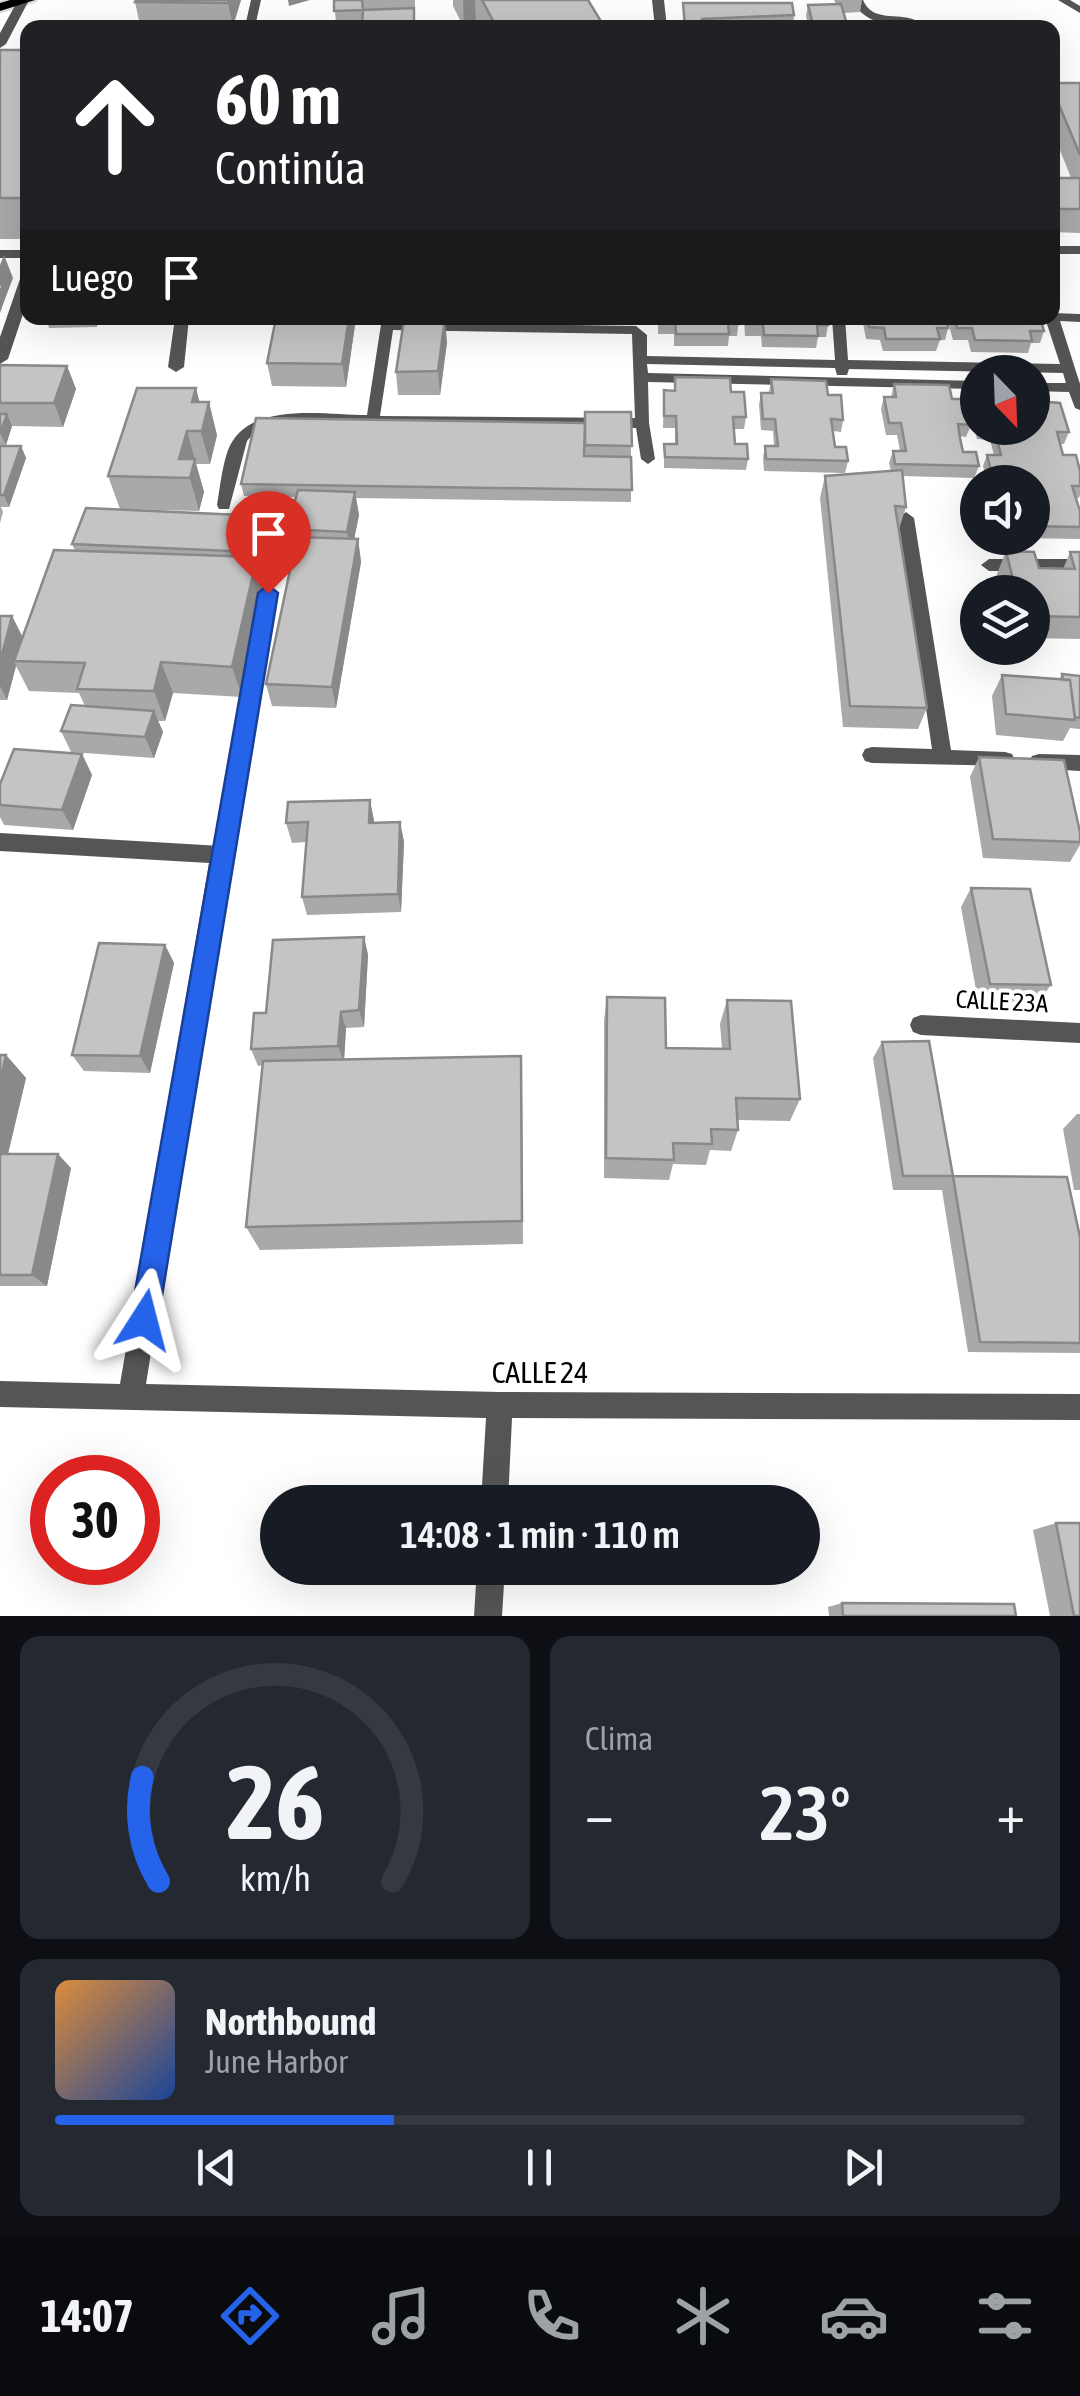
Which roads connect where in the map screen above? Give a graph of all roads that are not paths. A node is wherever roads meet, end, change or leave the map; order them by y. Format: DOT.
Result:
graph roads {
  1 [pos="858,0"];
  2 [pos="1063,0"];
  3 [pos="25,1"];
  4 [pos="0,7"];
  5 [pos="1080,10"];
  6 [pos="910,20"];
  7 [pos="0,44"];
  8 [pos="20,300"];
  9 [pos="181,325"];
  10 [pos="388,325"];
  11 [pos="530,325"];
  12 [pos="839,325"];
  13 [pos="1055,325"];
  14 [pos="0,360"];
  15 [pos="641,360"];
  16 [pos="842,364"];
  17 [pos="176,366"];
  18 [pos="1070,369"];
  19 [pos="641,377"];
  20 [pos="843,382"];
  21 [pos="960,385"];
  22 [pos="1050,387"];
  23 [pos="1074,388"];
  24 [pos="1080,405"];
  25 [pos="373,419"];
  26 [pos="642,423"];
  27 [pos="648,459"];
  28 [pos="224,506"];
  29 [pos="906,518"];
  30 [pos="989,565"];
  31 [pos="1080,565"];
  32 [pos="268,593"];
  33 [pos="872,755"];
  34 [pos="943,758"];
  35 [pos="1080,764"];
  36 [pos="0,842"];
  37 [pos="220,855"];
  38 [pos="921,1024"];
  39 [pos="1080,1033"];
  40 [pos="0,1394"];
  41 [pos="131,1397"];
  42 [pos="500,1406"];
  43 [pos="1080,1407"];
  44 [pos="495,1485"];
  45 [pos="490,1585"];
  46 [pos="488,1616"];
  1 -- 6 [label="lane"];
  2 -- 5 [label="lane"];
  3 -- 4 [label="main road"];
  3 -- 7 [label="street"];
  8 -- 14 [label="street"];
  9 -- 17 [label="street"];
  10 -- 25 [label="lane"];
  11 -- 15 [label="lane"];
  12 -- 16 [label="lane"];
  13 -- 18 [label="lane"];
  15 -- 16 [label="lane"];
  15 -- 19 [label="lane"];
  16 -- 18 [label="lane"];
  16 -- 20 [label="lane"];
  18 -- 23 [label="lane"];
  19 -- 20 [label="lane"];
  19 -- 26 [label="lane"];
  20 -- 21 [label="lane"];
  22 -- 23 [label="lane"];
  23 -- 24 [label="lane"];
  25 -- 26 [label="lane"];
  25 -- 28 [label="lane"];
  26 -- 27 [label="lane"];
  29 -- 34 [label="street"];
  30 -- 31 [label="lane"];
  32 -- 37 [label="lane"];
  33 -- 34 [label="street"];
  34 -- 35 [label="street"];
  36 -- 37 [label="street"];
  37 -- 41 [label="street"];
  38 -- 39 [label="street, CALLE 23A"];
  40 -- 41 [label="street, CALLE 24"];
  41 -- 42 [label="street, CALLE 24"];
  42 -- 43 [label="street, CALLE 24"];
  42 -- 44 [label="street"];
  45 -- 46 [label="street"];
}
